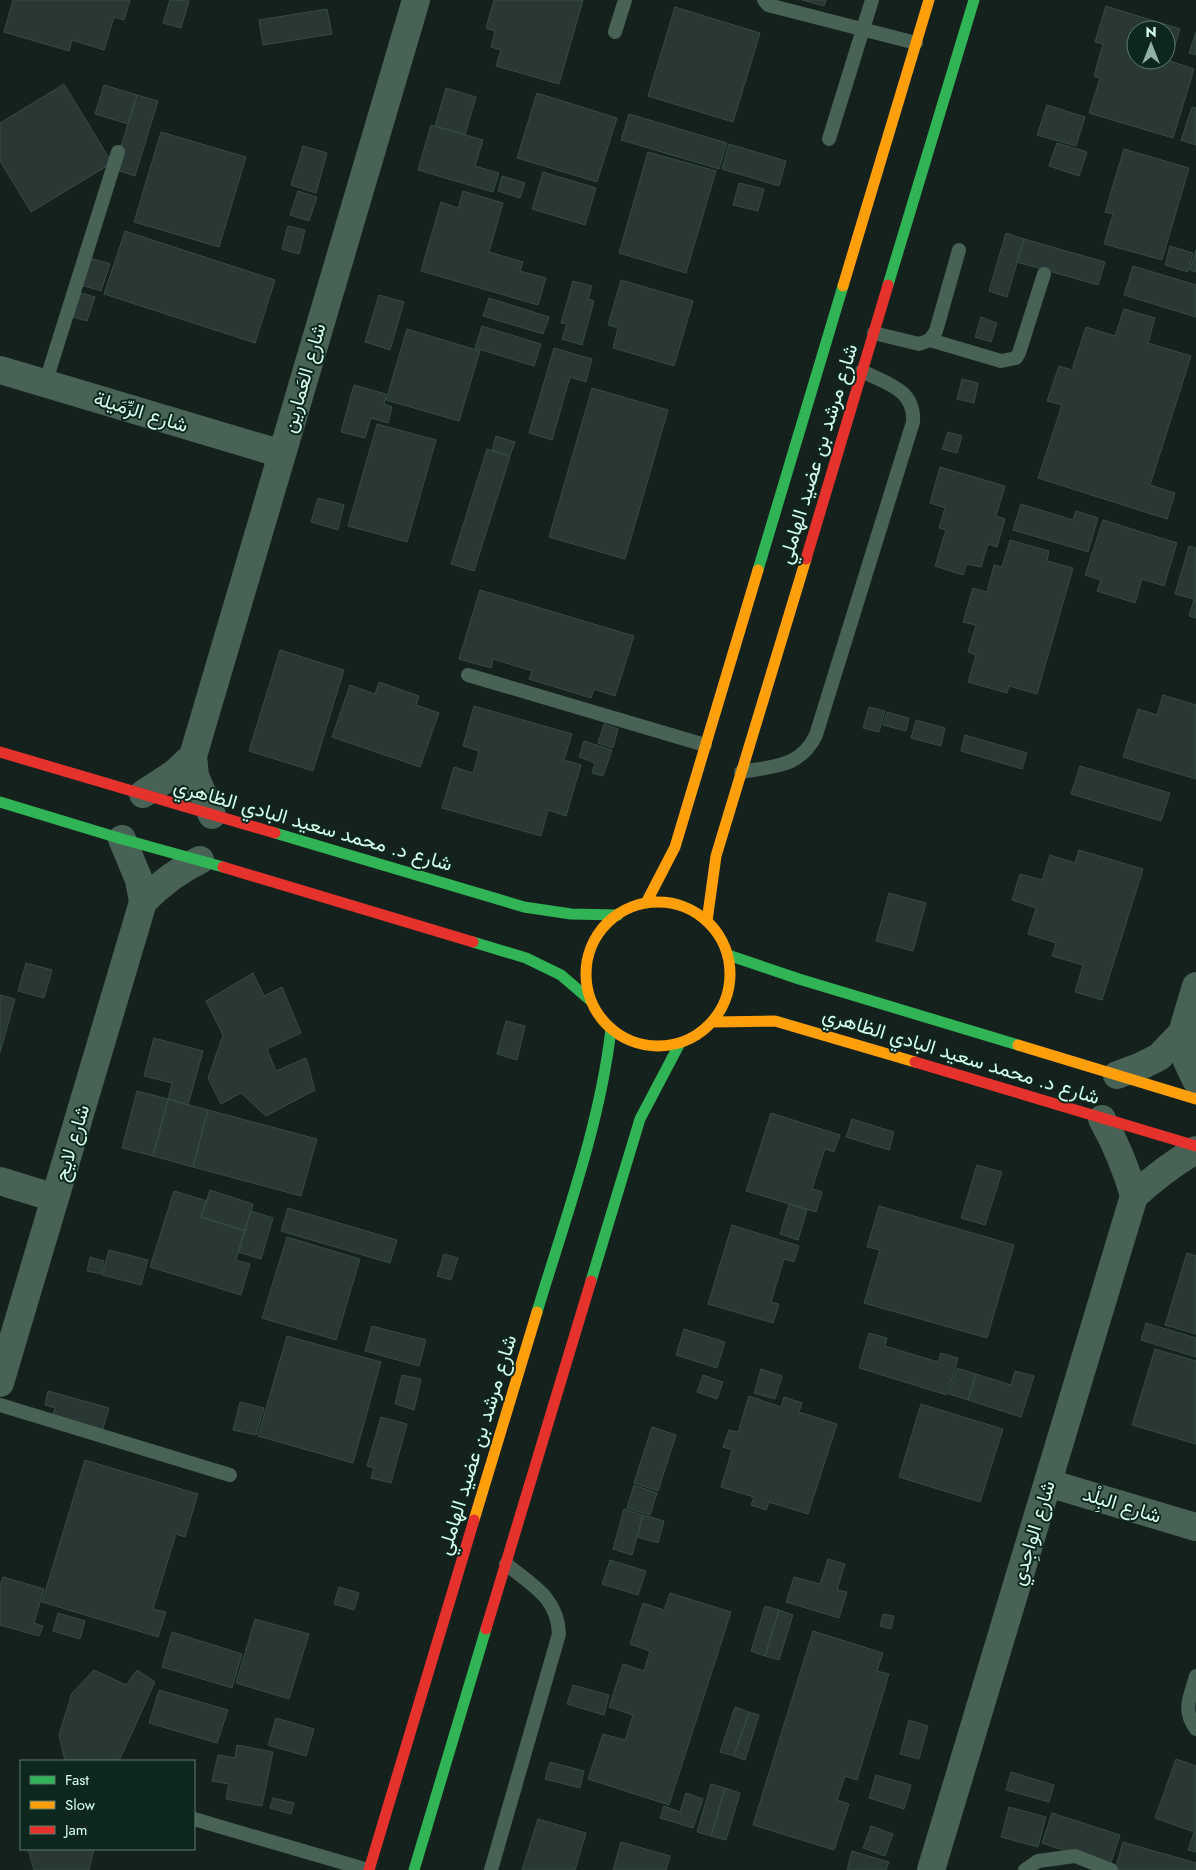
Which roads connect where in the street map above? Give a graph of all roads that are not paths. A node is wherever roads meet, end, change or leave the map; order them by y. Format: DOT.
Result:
graph roads {
  1 [pos="416,0"];
  2 [pos="625,0"];
  3 [pos="764,0"];
  4 [pos="872,0"];
  5 [pos="929,0"];
  6 [pos="974,0"];
  7 [pos="863,29"];
  8 [pos="615,32"];
  9 [pos="916,43"];
  10 [pos="829,139"];
  11 [pos="118,152"];
  12 [pos="959,250"];
  13 [pos="1044,274"];
  14 [pos="874,333"];
  15 [pos="930,340"];
  16 [pos="0,370"];
  17 [pos="862,371"];
  18 [pos="45,384"];
  19 [pos="282,454"];
  20 [pos="468,675"];
  21 [pos="705,745"];
  22 [pos="0,752"];
  23 [pos="193,756"];
  24 [pos="741,772"];
  25 [pos="143,794"];
  26 [pos="0,802"];
  27 [pos="212,815"];
  28 [pos="122,839"];
  29 [pos="200,860"];
  30 [pos="143,902"];
  31 [pos="646,903"];
  32 [pos="618,915"];
  33 [pos="707,921"];
  34 [pos="728,955"];
  35 [pos="1196,986"];
  36 [pos="590,1000"];
  37 [pos="713,1022"];
  38 [pos="611,1029"];
  39 [pos="1182,1033"];
  40 [pos="680,1043"];
  41 [pos="1116,1075"];
  42 [pos="1196,1080"];
  43 [pos="1196,1099"];
  44 [pos="1102,1118"];
  45 [pos="1196,1146"];
  46 [pos="1196,1150"];
  47 [pos="0,1181"];
  48 [pos="1134,1196"];
  49 [pos="55,1198"];
  50 [pos="0,1383"];
  51 [pos="0,1405"];
  52 [pos="230,1475"];
  53 [pos="1048,1483"];
  54 [pos="1196,1527"];
  55 [pos="506,1564"];
  56 [pos="1196,1676"];
  57 [pos="1196,1729"];
  58 [pos="195,1819"];
  59 [pos="368,1870"];
  60 [pos="414,1870"];
  61 [pos="491,1870"];
  62 [pos="930,1870"];
  63 [pos="1025,1870"];
  64 [pos="1111,1870"];
  1 -- 19 [label="street, شارع العَمارين"];
  2 -- 8 [label="lane"];
  3 -- 7 [label="lane"];
  4 -- 7 [label="lane"];
  5 -- 9 [label="street, شارع مرشد بن عضيد الهاملي"];
  6 -- 14 [label="street, شارع مرشد بن عضيد الهاملي"];
  7 -- 9 [label="lane"];
  7 -- 10 [label="lane"];
  9 -- 21 [label="street, شارع مرشد بن عضيد الهاملي"];
  11 -- 18 [label="lane"];
  12 -- 15 [label="lane"];
  13 -- 15 [label="lane"];
  14 -- 15 [label="lane"];
  14 -- 17 [label="street, شارع مرشد بن عضيد الهاملي"];
  16 -- 18 [label="street, شارع الرِّمَيلة"];
  17 -- 24 [label="street, شارع مرشد بن عضيد الهاملي"];
  17 -- 24 [label="lane"];
  18 -- 19 [label="street, شارع الرِّمَيلة"];
  19 -- 23 [label="street, شارع العَمارين"];
  20 -- 21 [label="lane"];
  21 -- 31 [label="street, شارع مرشد بن عضيد الهاملي"];
  22 -- 25 [label="street, شارع د. محمد سعيد البادي الظاهري"];
  23 -- 25 [label="street"];
  23 -- 27 [label="street, شارع العَمارين"];
  24 -- 33 [label="street, شارع مرشد بن عضيد الهاملي"];
  25 -- 27 [label="street, شارع د. محمد سعيد البادي الظاهري"];
  26 -- 28 [label="street"];
  27 -- 32 [label="street, شارع د. محمد سعيد البادي الظاهري"];
  28 -- 29 [label="street"];
  28 -- 30 [label="street"];
  29 -- 30 [label="street, شارع لايح"];
  29 -- 36 [label="street"];
  30 -- 49 [label="street, شارع لايح"];
  31 -- 32 [label="street"];
  31 -- 33 [label="street"];
  32 -- 36 [label="street"];
  33 -- 34 [label="street"];
  34 -- 37 [label="street"];
  34 -- 41 [label="street, شارع د. محمد سعيد البادي الظاهري"];
  35 -- 39 [label="street"];
  36 -- 38 [label="street"];
  37 -- 40 [label="street"];
  37 -- 44 [label="street, شارع د. محمد سعيد البادي الظاهري"];
  38 -- 40 [label="street"];
  38 -- 59 [label="street, شارع مرشد بن عضيد الهاملي"];
  39 -- 41 [label="street"];
  39 -- 42 [label="street"];
  40 -- 55 [label="street"];
  41 -- 43 [label="street, شارع د. محمد سعيد البادي الظاهري"];
  44 -- 45 [label="street, شارع د. محمد سعيد البادي الظاهري"];
  44 -- 48 [label="street"];
  46 -- 48 [label="street"];
  47 -- 49 [label="street"];
  48 -- 53 [label="street, شارع الواجِدي"];
  49 -- 50 [label="street, شارع لايح"];
  51 -- 52 [label="lane"];
  53 -- 54 [label="street, شارع البِلْد"];
  53 -- 62 [label="street, شارع الواجِدي"];
  55 -- 60 [label="street"];
  55 -- 61 [label="lane"];
  56 -- 57 [label="lane"];
  58 -- 59 [label="lane"];
  63 -- 64 [label="lane"];
}
